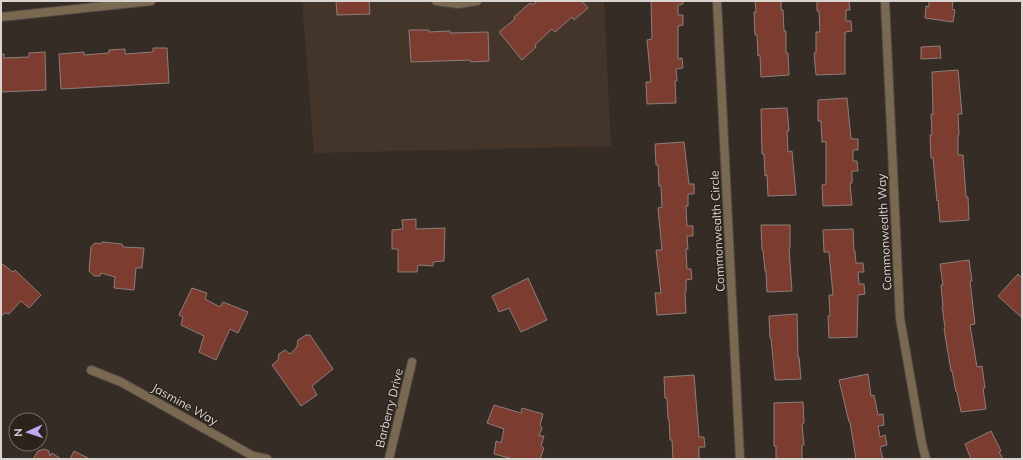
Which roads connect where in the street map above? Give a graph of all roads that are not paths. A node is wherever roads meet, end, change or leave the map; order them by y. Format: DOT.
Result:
graph roads {
  1 [pos="151,1"];
  2 [pos="436,1"];
  3 [pos="477,1"];
  4 [pos="717,1"];
  5 [pos="885,1"];
  6 [pos="1,17"];
  7 [pos="412,362"];
  8 [pos="92,370"];
  9 [pos="267,459"];
  10 [pos="389,459"];
  11 [pos="740,459"];
  12 [pos="926,459"];
  1 -- 6 [label="street"];
  2 -- 3 [label="street"];
  4 -- 11 [label="street, Commonwealth Circle"];
  5 -- 12 [label="street, Commonwealth Way"];
  7 -- 10 [label="street, Barberry Drive"];
  8 -- 9 [label="street, Jasmine Way"];
}
